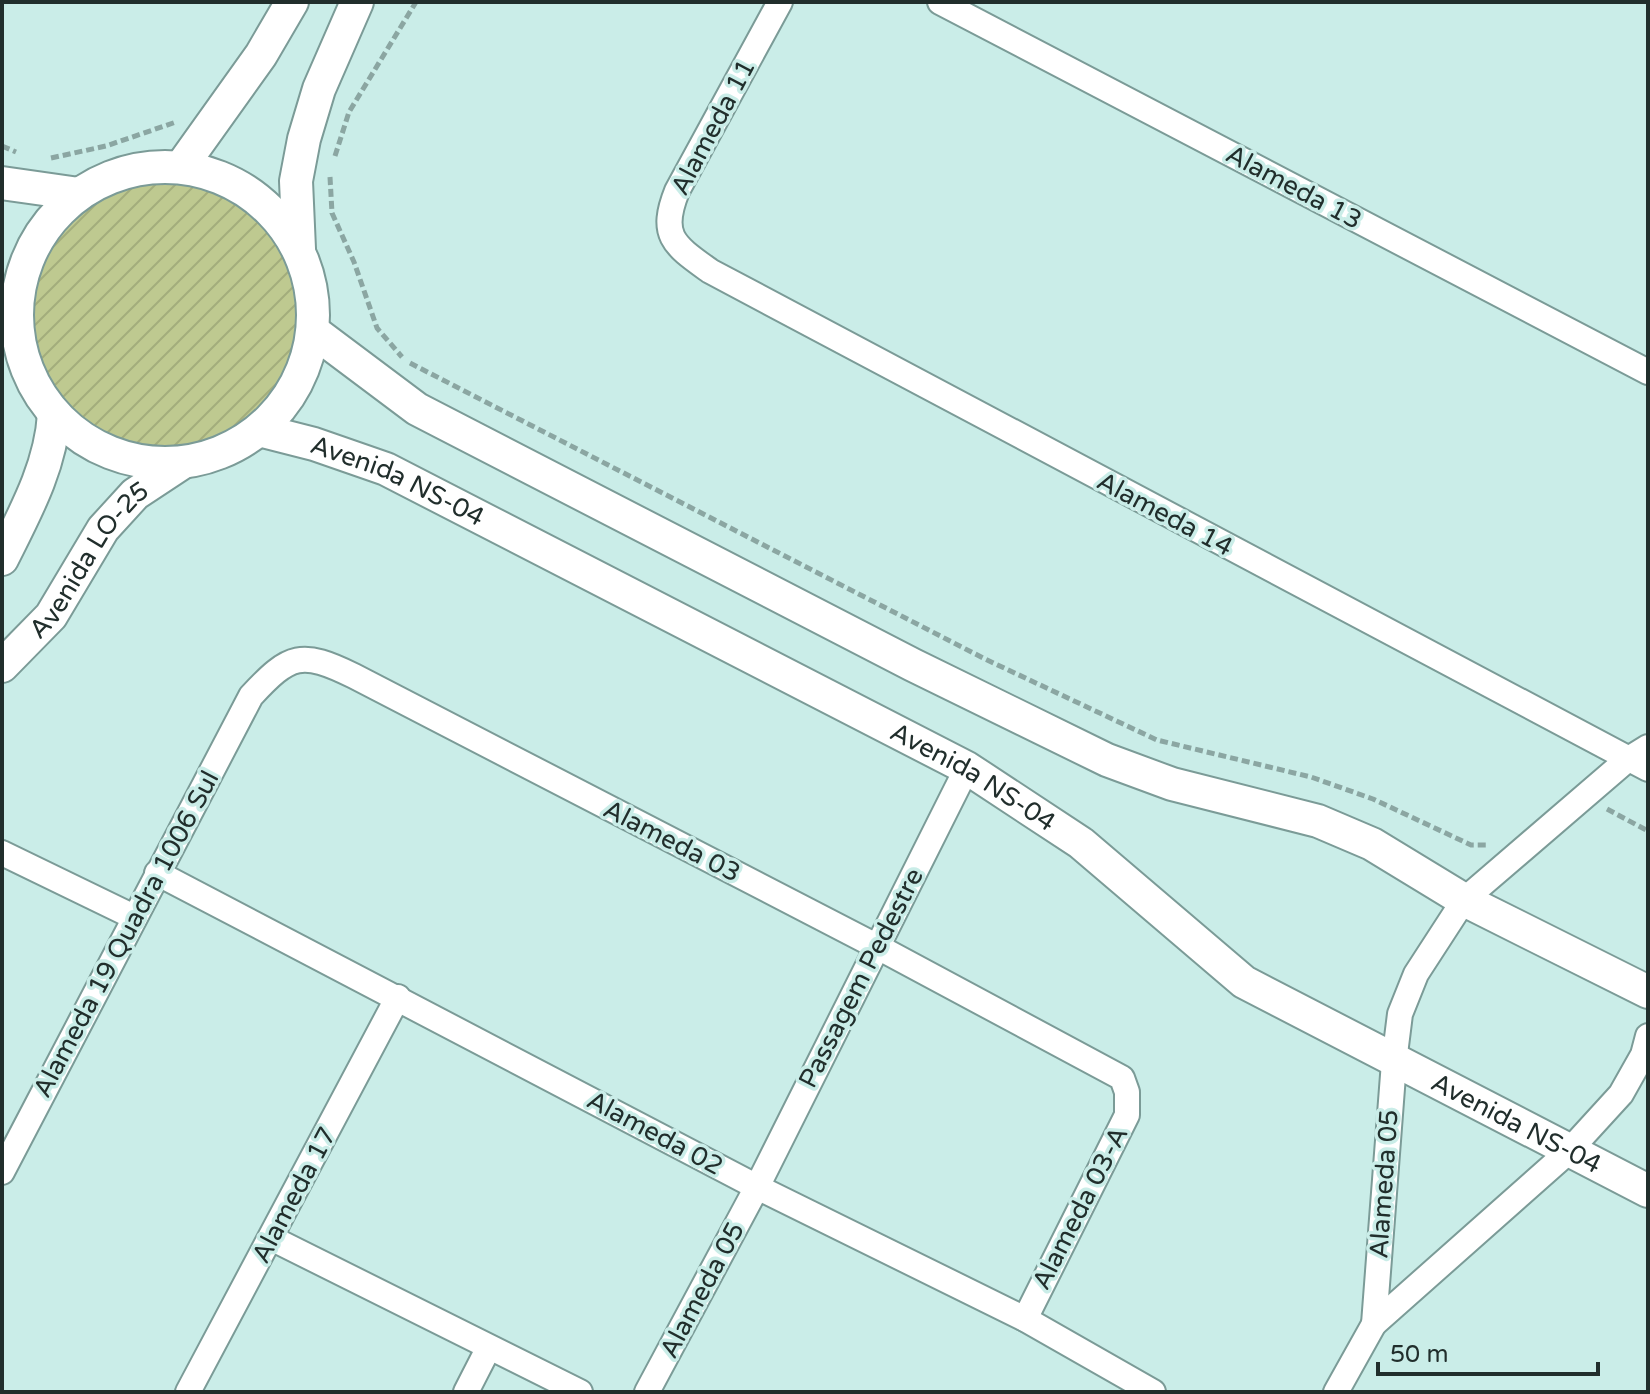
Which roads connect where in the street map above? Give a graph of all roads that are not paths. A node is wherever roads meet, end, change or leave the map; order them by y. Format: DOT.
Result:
graph roads {
  1 [pos="292,2"];
  2 [pos="357,2"];
  3 [pos="780,2"];
  4 [pos="940,2"];
  5 [pos="181,167"];
  6 [pos="2,183"];
  7 [pos="79,194"];
  8 [pos="299,249"];
  9 [pos="685,253"];
  10 [pos="2,305"];
  11 [pos="313,331"];
  12 [pos="18,334"];
  13 [pos="1648,372"];
  14 [pos="54,414"];
  15 [pos="259,430"];
  16 [pos="182,463"];
  17 [pos="2,559"];
  18 [pos="2,666"];
  19 [pos="251,696"];
  20 [pos="1648,747"];
  21 [pos="1638,765"];
  22 [pos="967,768"];
  23 [pos="2,853"];
  24 [pos="157,873"];
  25 [pos="1464,900"];
  26 [pos="134,917"];
  27 [pos="876,946"];
  28 [pos="1648,992"];
  29 [pos="398,997"];
  30 [pos="1648,1036"];
  31 [pos="1097,1062"];
  32 [pos="1394,1062"];
  33 [pos="1568,1152"];
  34 [pos="2,1172"];
  35 [pos="757,1187"];
  36 [pos="1648,1191"];
  37 [pos="271,1238"];
  38 [pos="1025,1319"];
  39 [pos="1374,1324"];
  40 [pos="488,1349"];
  41 [pos="188,1392"];
  42 [pos="466,1392"];
  43 [pos="580,1392"];
  44 [pos="647,1392"];
  45 [pos="1153,1392"];
  46 [pos="1336,1392"];
  1 -- 5 [label="street"];
  2 -- 8 [label="street"];
  3 -- 9 [label="street, Alameda 11"];
  4 -- 13 [label="street, Alameda 13"];
  5 -- 7 [label="street"];
  5 -- 8 [label="street"];
  6 -- 7 [label="street"];
  7 -- 12 [label="street"];
  8 -- 11 [label="street"];
  9 -- 21 [label="street, Alameda 14"];
  10 -- 12 [label="street"];
  11 -- 15 [label="street"];
  11 -- 25 [label="street"];
  12 -- 14 [label="street"];
  14 -- 16 [label="street"];
  14 -- 17 [label="street"];
  15 -- 16 [label="street"];
  15 -- 22 [label="street, Avenida NS-04"];
  16 -- 18 [label="street, Avenida LO-25"];
  19 -- 24 [label="street, Alameda 19 Quadra 1006 Sul"];
  19 -- 27 [label="street, Alameda 03"];
  20 -- 21 [label="street, Alameda 05"];
  21 -- 25 [label="street, Alameda 05"];
  22 -- 27 [label="street, Passagem Pedestre"];
  22 -- 32 [label="street, Avenida NS-04"];
  23 -- 26 [label="street"];
  24 -- 26 [label="street, Alameda 19 Quadra 1006 Sul"];
  24 -- 29 [label="street, Alameda 02"];
  25 -- 28 [label="street"];
  25 -- 32 [label="street, Alameda 05"];
  26 -- 34 [label="street, Alameda 19 Quadra 1006 Sul"];
  27 -- 31 [label="street, Alameda 03"];
  27 -- 35 [label="street, Passagem Pedestre"];
  29 -- 35 [label="street, Alameda 02"];
  29 -- 37 [label="street, Alameda 17"];
  30 -- 33 [label="street, Alameda 05"];
  31 -- 38 [label="street, Alameda 03-A"];
  32 -- 33 [label="street, Avenida NS-04"];
  32 -- 39 [label="street, Alameda 05"];
  33 -- 36 [label="street, Avenida NS-04"];
  33 -- 39 [label="street, Alameda 05"];
  35 -- 38 [label="street, Alameda 02"];
  35 -- 44 [label="street, Alameda 05"];
  37 -- 40 [label="street"];
  37 -- 41 [label="street, Alameda 17"];
  38 -- 45 [label="street, Alameda 02"];
  39 -- 46 [label="street"];
  40 -- 42 [label="street"];
  40 -- 43 [label="street"];
}
